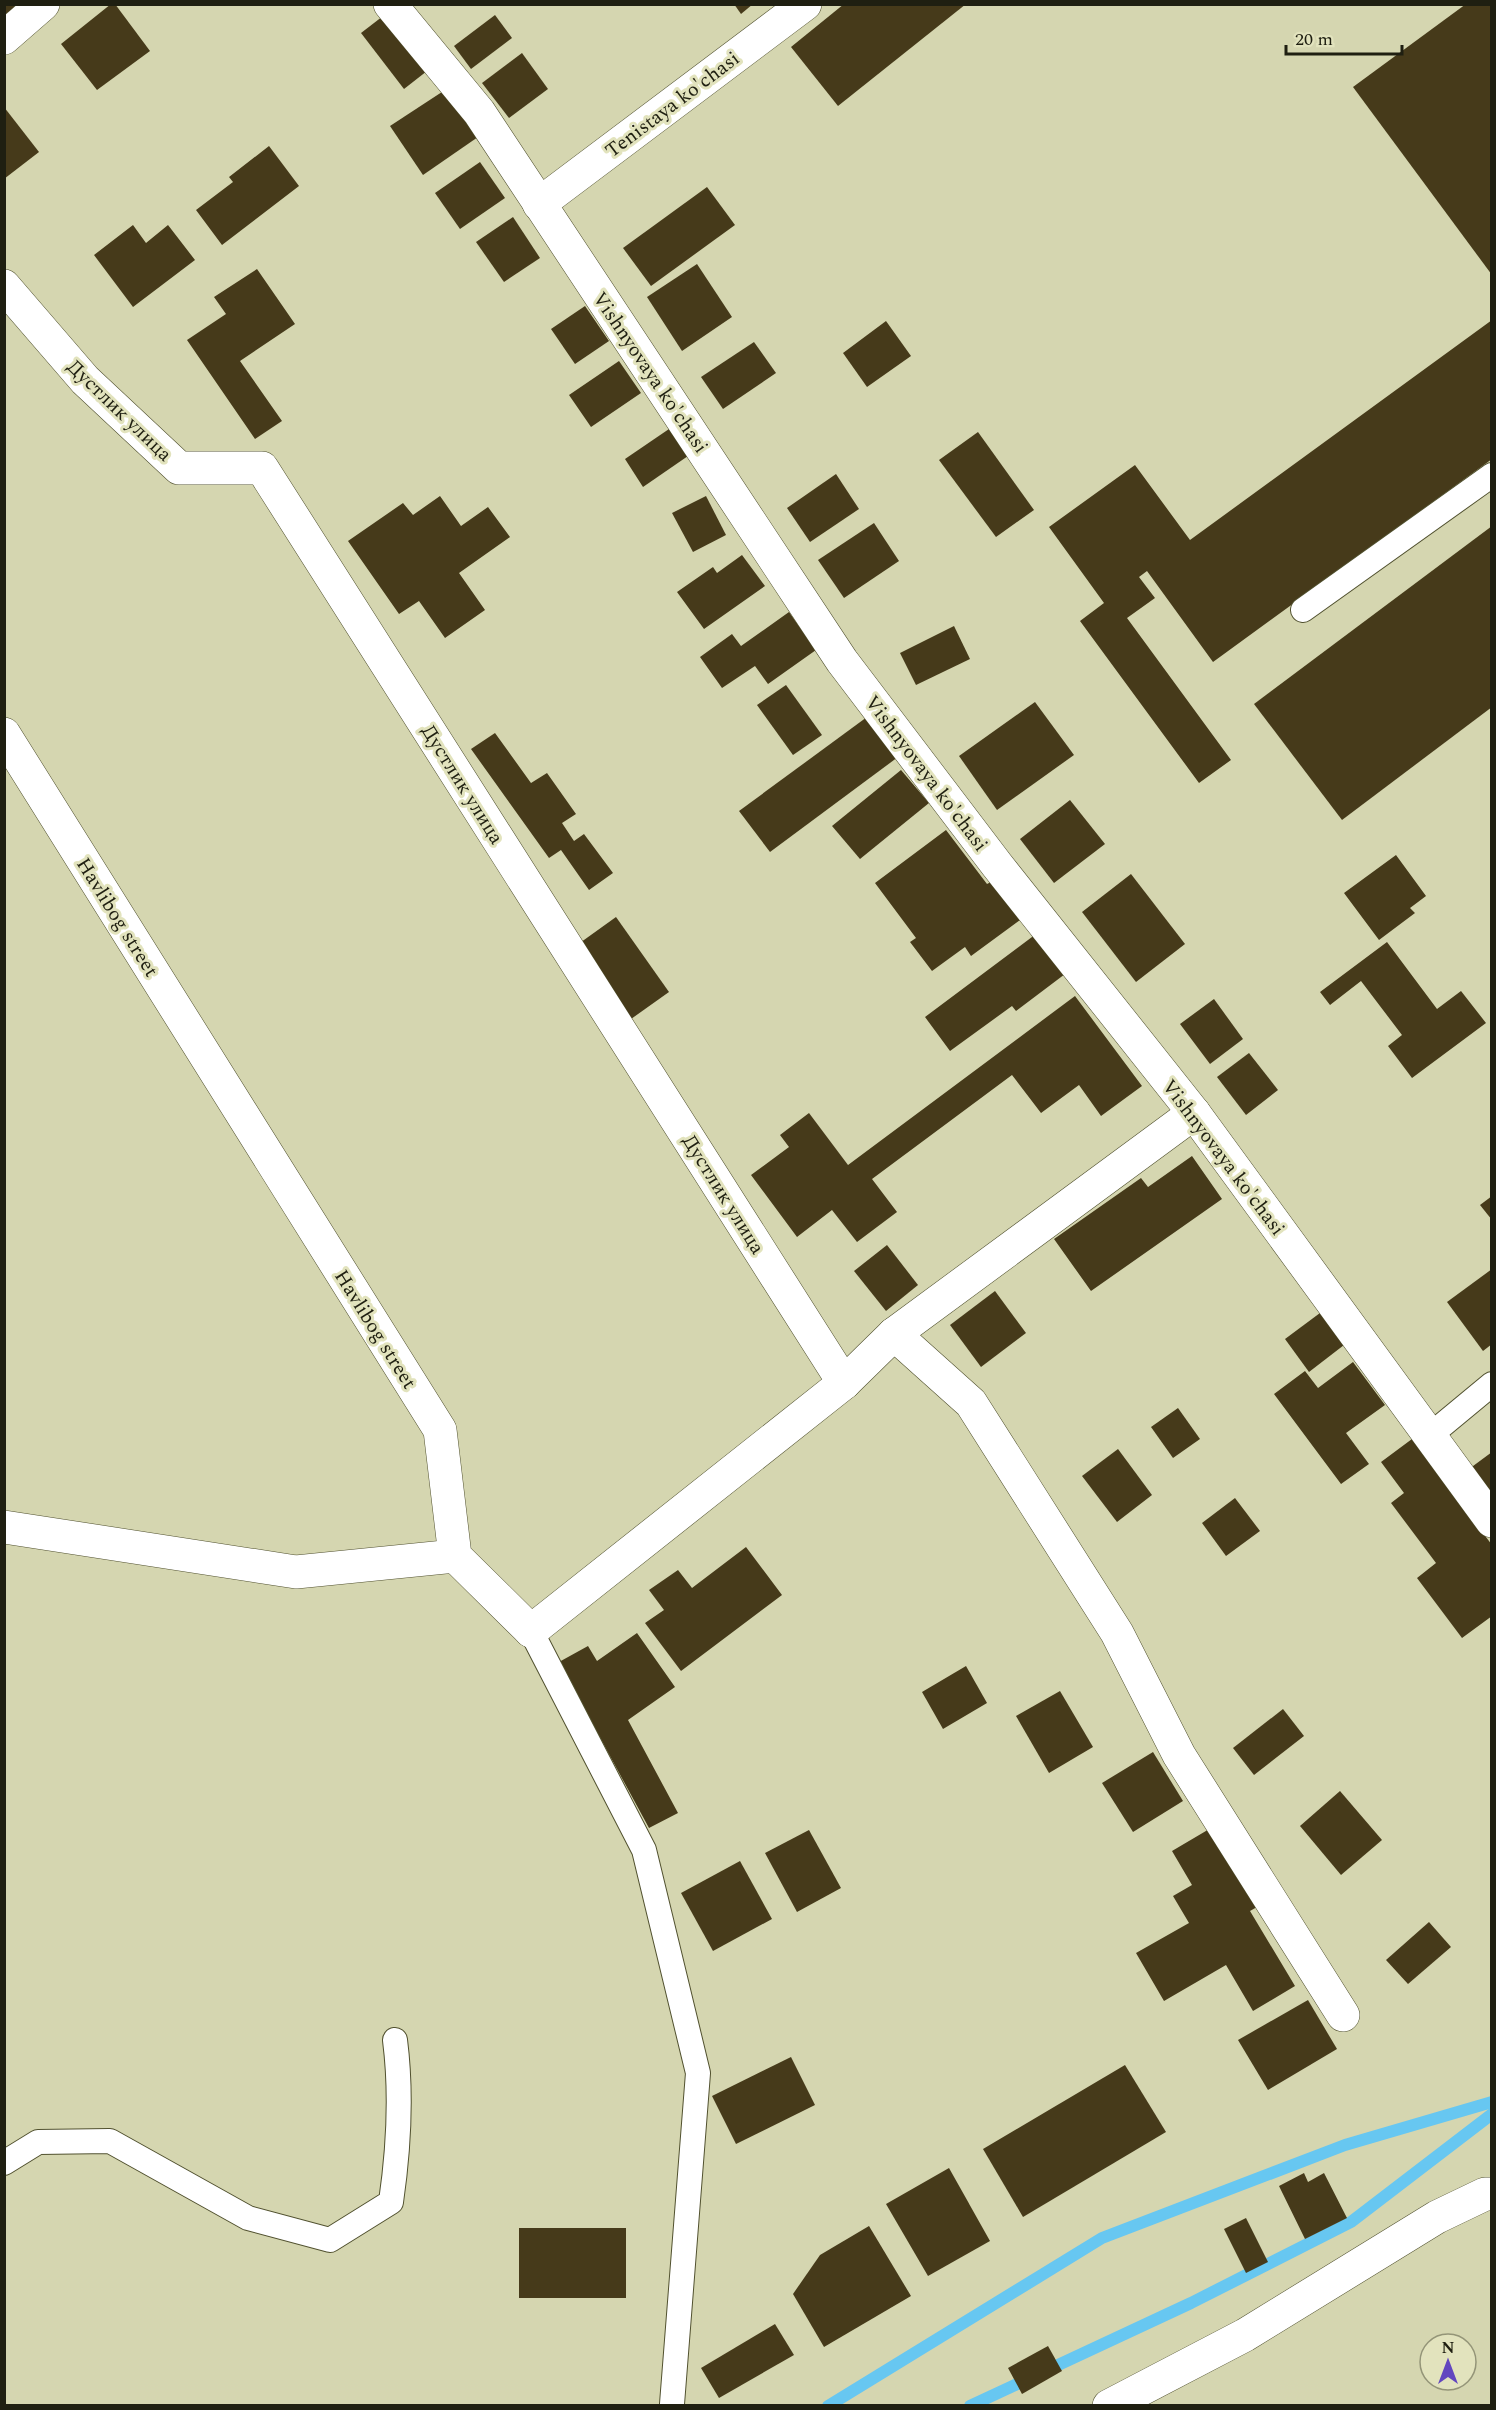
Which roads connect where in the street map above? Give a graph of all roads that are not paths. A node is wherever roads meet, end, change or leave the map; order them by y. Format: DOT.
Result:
graph roads {
  1 [pos="43,4"];
  2 [pos="390,4"];
  3 [pos="805,4"];
  4 [pos="4,38"];
  5 [pos="539,204"];
  6 [pos="4,286"];
  7 [pos="1491,475"];
  8 [pos="1303,610"];
  9 [pos="4,734"];
  10 [pos="1194,1113"];
  11 [pos="894,1334"];
  12 [pos="844,1383"];
  13 [pos="1491,1384"];
  14 [pos="1428,1437"];
  15 [pos="1491,1521"];
  16 [pos="4,1527"];
  17 [pos="455,1556"];
  18 [pos="531,1632"];
  19 [pos="1343,2015"];
  20 [pos="395,2040"];
  21 [pos="4,2163"];
  22 [pos="1491,2194"];
  23 [pos="672,2404"];
  24 [pos="1109,2406"];
  1 -- 4 [label="street"];
  2 -- 5 [label="street, Vishnyovaya ko'chasi"];
  3 -- 5 [label="street, Tenistaya ko'chasi"];
  5 -- 10 [label="street, Vishnyovaya ko'chasi"];
  6 -- 12 [label="street, Дустлик улица"];
  7 -- 8 [label="lane"];
  9 -- 17 [label="street, Hаvlibog street"];
  10 -- 11 [label="street"];
  10 -- 14 [label="street, Vishnyovaya ko'chasi"];
  11 -- 12 [label="street"];
  11 -- 19 [label="street"];
  12 -- 18 [label="street"];
  13 -- 14 [label="lane"];
  14 -- 15 [label="street, Vishnyovaya ko'chasi"];
  16 -- 17 [label="street"];
  17 -- 18 [label="street"];
  18 -- 23 [label="lane"];
  20 -- 21 [label="lane"];
  22 -- 24 [label="street"];
}
